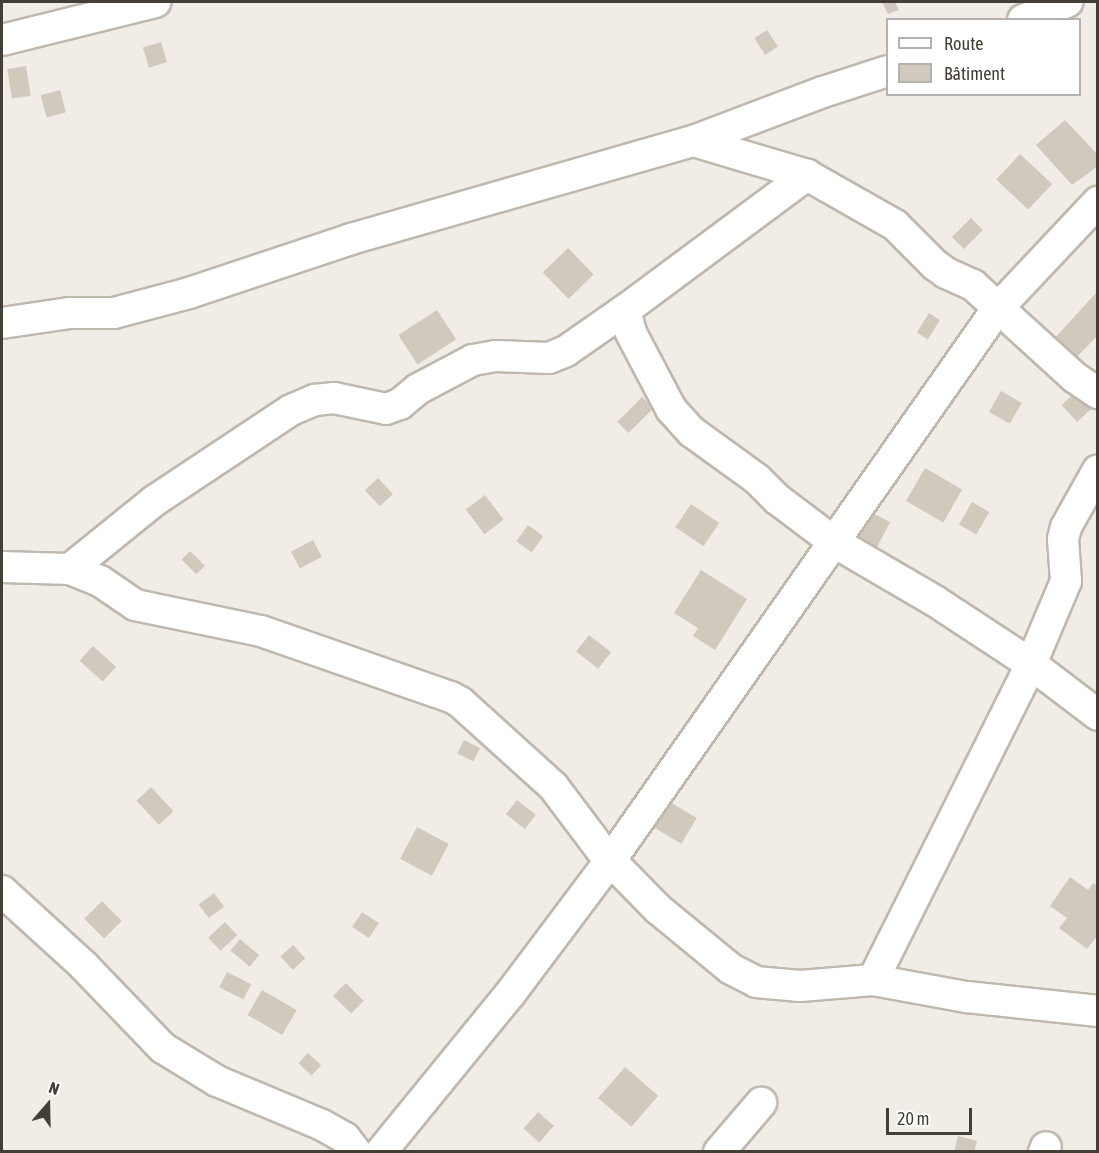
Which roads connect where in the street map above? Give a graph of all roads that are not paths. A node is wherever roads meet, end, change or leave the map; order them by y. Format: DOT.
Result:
graph roads {
  1 [pos="155,2"];
  2 [pos="1067,2"];
  3 [pos="1028,18"];
  4 [pos="2,40"];
  5 [pos="886,72"];
  6 [pos="693,141"];
  7 [pos="807,175"];
  8 [pos="1098,202"];
  9 [pos="999,308"];
  10 [pos="625,310"];
  11 [pos="2,322"];
  12 [pos="1098,393"];
  13 [pos="1098,470"];
  14 [pos="834,542"];
  15 [pos="2,567"];
  16 [pos="70,569"];
  17 [pos="1031,664"];
  18 [pos="1098,716"];
  19 [pos="610,861"];
  20 [pos="2,891"];
  21 [pos="873,980"];
  22 [pos="1098,1011"];
  23 [pos="761,1103"];
  24 [pos="356,1152"];
  25 [pos="381,1152"];
  26 [pos="719,1152"];
  1 -- 4 [label="street"];
  2 -- 3 [label="street"];
  5 -- 6 [label="street"];
  6 -- 7 [label="street"];
  6 -- 11 [label="street"];
  7 -- 9 [label="street"];
  7 -- 10 [label="street"];
  8 -- 9 [label="street"];
  9 -- 12 [label="street"];
  9 -- 14 [label="street"];
  10 -- 14 [label="street"];
  10 -- 16 [label="street"];
  13 -- 17 [label="street"];
  14 -- 17 [label="street"];
  14 -- 19 [label="street"];
  15 -- 16 [label="street"];
  16 -- 19 [label="street"];
  17 -- 18 [label="street"];
  17 -- 21 [label="street"];
  19 -- 21 [label="street"];
  19 -- 25 [label="street"];
  20 -- 24 [label="street"];
  21 -- 22 [label="street"];
  23 -- 26 [label="street"];
}
